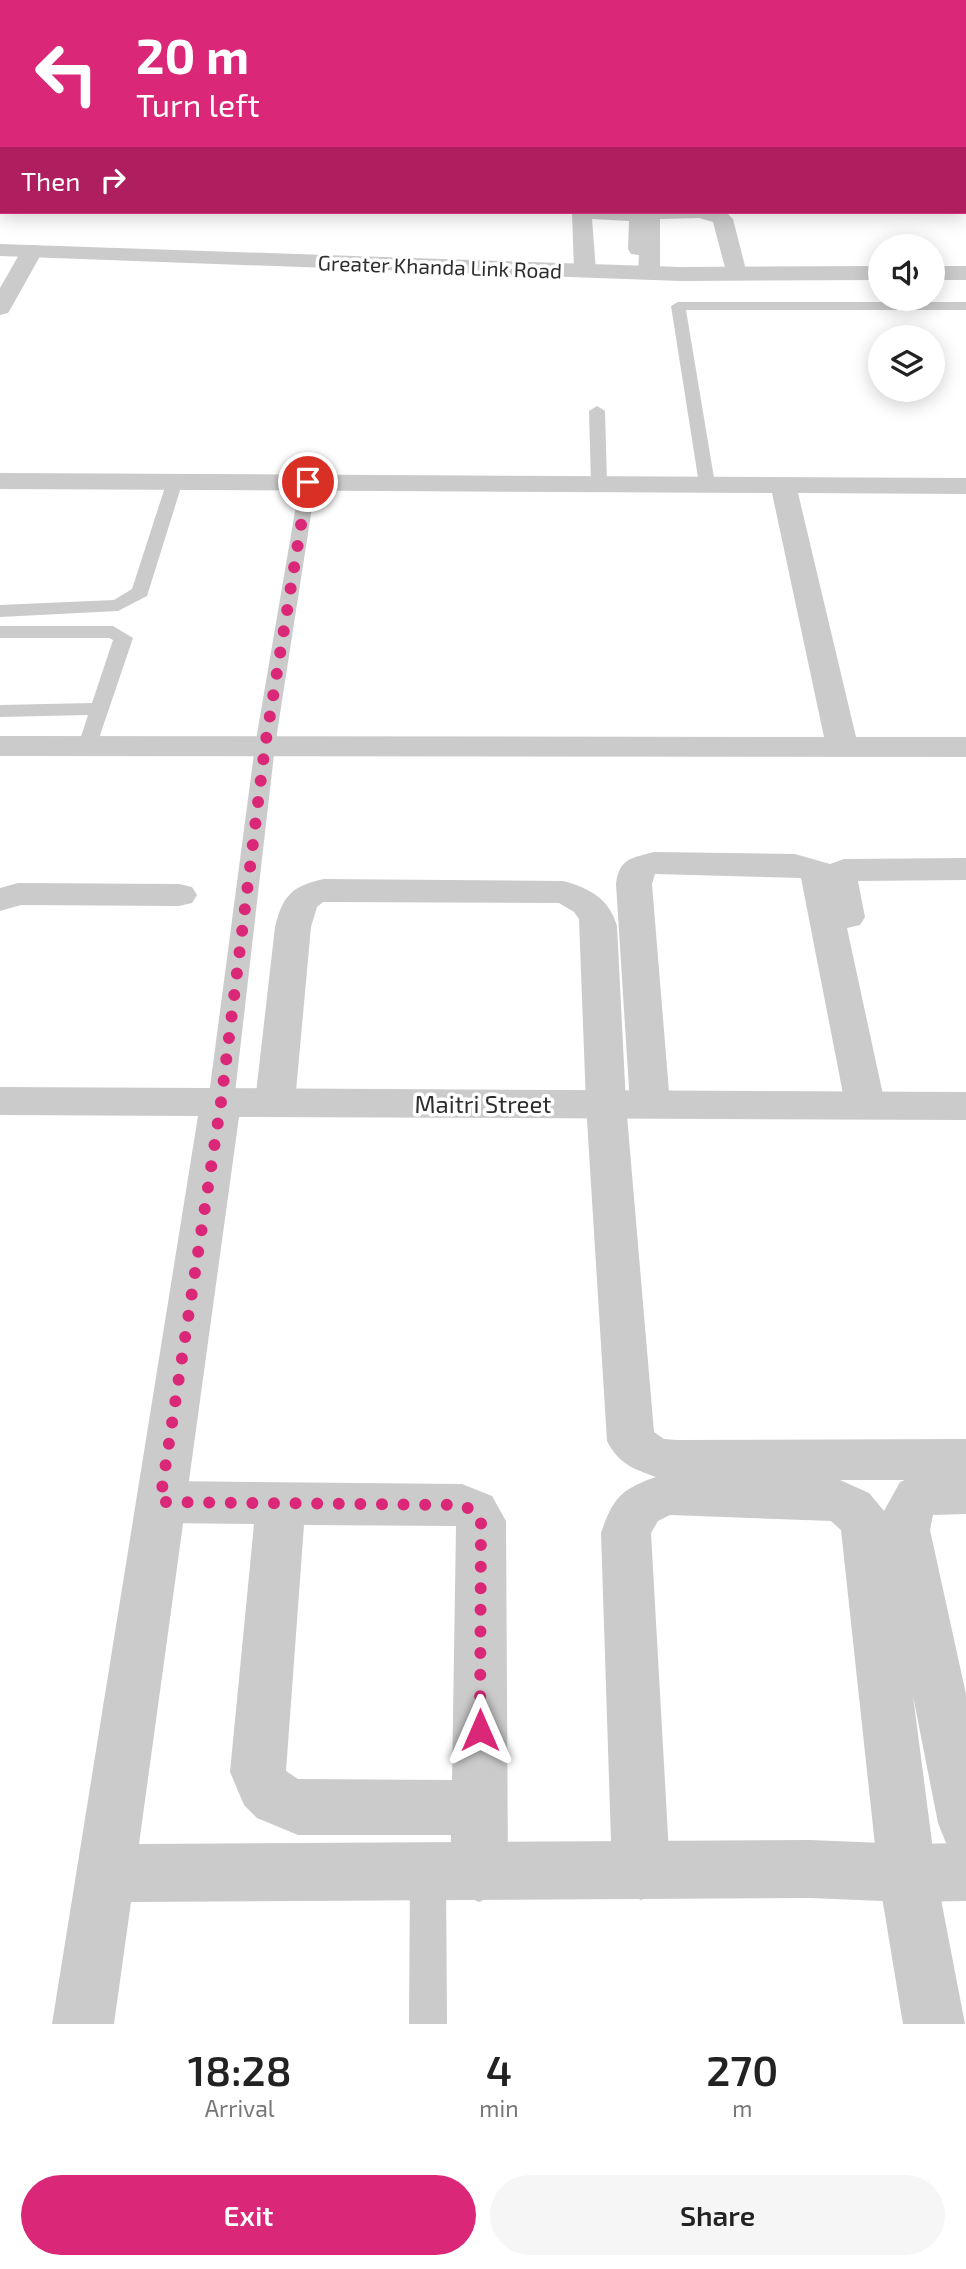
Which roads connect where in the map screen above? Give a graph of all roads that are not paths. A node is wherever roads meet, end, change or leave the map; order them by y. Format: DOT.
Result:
graph roads {
  1 [pos="581,214"];
  2 [pos="637,214"];
  3 [pos="666,214"];
  4 [pos="712,214"];
  5 [pos="0,250"];
  6 [pos="33,251"];
  7 [pos="585,271"];
  8 [pos="644,273"];
  9 [pos="868,273"];
  10 [pos="945,273"];
  11 [pos="966,273"];
  12 [pos="736,274"];
  13 [pos="966,306"];
  14 [pos="0,308"];
  15 [pos="597,411"];
  16 [pos="0,481"];
  17 [pos="175,481"];
  18 [pos="308,482"];
  19 [pos="599,484"];
  20 [pos="707,484"];
  21 [pos="783,484"];
  22 [pos="966,486"];
  23 [pos="0,611"];
  24 [pos="0,632"];
  25 [pos="101,709"];
  26 [pos="0,711"];
  27 [pos="0,746"];
  28 [pos="88,746"];
  29 [pos="265,746"];
  30 [pos="842,747"];
  31 [pos="966,747"];
  32 [pos="966,869"];
  33 [pos="179,895"];
  34 [pos="0,900"];
  35 [pos="0,1101"];
  36 [pos="221,1102"];
  37 [pos="275,1102"];
  38 [pos="628,1104"];
  39 [pos="875,1104"];
  40 [pos="966,1106"];
  41 [pos="966,1459"];
  42 [pos="966,1493"];
  43 [pos="160,1502"];
  44 [pos="281,1503"];
  45 [pos="479,1808"];
  46 [pos="966,1823"];
  47 [pos="641,1871"];
  48 [pos="966,1872"];
  49 [pos="105,1873"];
  50 [pos="454,1873"];
  51 [pos="907,1873"];
  52 [pos="83,2024"];
  53 [pos="428,2024"];
  54 [pos="934,2024"];
  1 -- 7 [label="street"];
  2 -- 8 [label="street"];
  3 -- 8 [label="street"];
  4 -- 12 [label="street"];
  5 -- 6 [label="street, Greater Khanda Link Road"];
  6 -- 7 [label="street, Greater Khanda Link Road"];
  6 -- 14 [label="street"];
  7 -- 8 [label="street, Greater Khanda Link Road"];
  8 -- 12 [label="street, Greater Khanda Link Road"];
  9 -- 12 [label="street, Greater Khanda Link Road"];
  10 -- 11 [label="street"];
  13 -- 20 [label="lane"];
  15 -- 19 [label="lane"];
  16 -- 17 [label="street"];
  17 -- 18 [label="street"];
  17 -- 23 [label="lane"];
  18 -- 19 [label="street"];
  18 -- 29 [label="lane"];
  19 -- 20 [label="street"];
  20 -- 21 [label="street"];
  21 -- 22 [label="street"];
  21 -- 30 [label="street"];
  24 -- 25 [label="lane"];
  25 -- 26 [label="lane"];
  25 -- 28 [label="lane"];
  27 -- 28 [label="street"];
  28 -- 29 [label="street"];
  29 -- 30 [label="street"];
  29 -- 36 [label="lane"];
  30 -- 31 [label="street"];
  32 -- 39 [label="street"];
  33 -- 34 [label="street"];
  35 -- 36 [label="street, Maitri Street"];
  36 -- 37 [label="street, Maitri Street"];
  36 -- 43 [label="street"];
  37 -- 38 [label="street, Maitri Street"];
  37 -- 38 [label="street"];
  38 -- 39 [label="street, Maitri Street"];
  38 -- 39 [label="street"];
  38 -- 41 [label="street"];
  39 -- 40 [label="street, Maitri Street"];
  42 -- 46 [label="street"];
  43 -- 44 [label="street"];
  43 -- 49 [label="street"];
  44 -- 45 [label="street"];
  44 -- 45 [label="street"];
  45 -- 50 [label="street"];
  47 -- 50 [label="street"];
  47 -- 51 [label="street"];
  47 -- 51 [label="street"];
  48 -- 51 [label="street"];
  49 -- 50 [label="street"];
  49 -- 52 [label="street"];
  50 -- 53 [label="lane"];
  51 -- 54 [label="street"];
}
